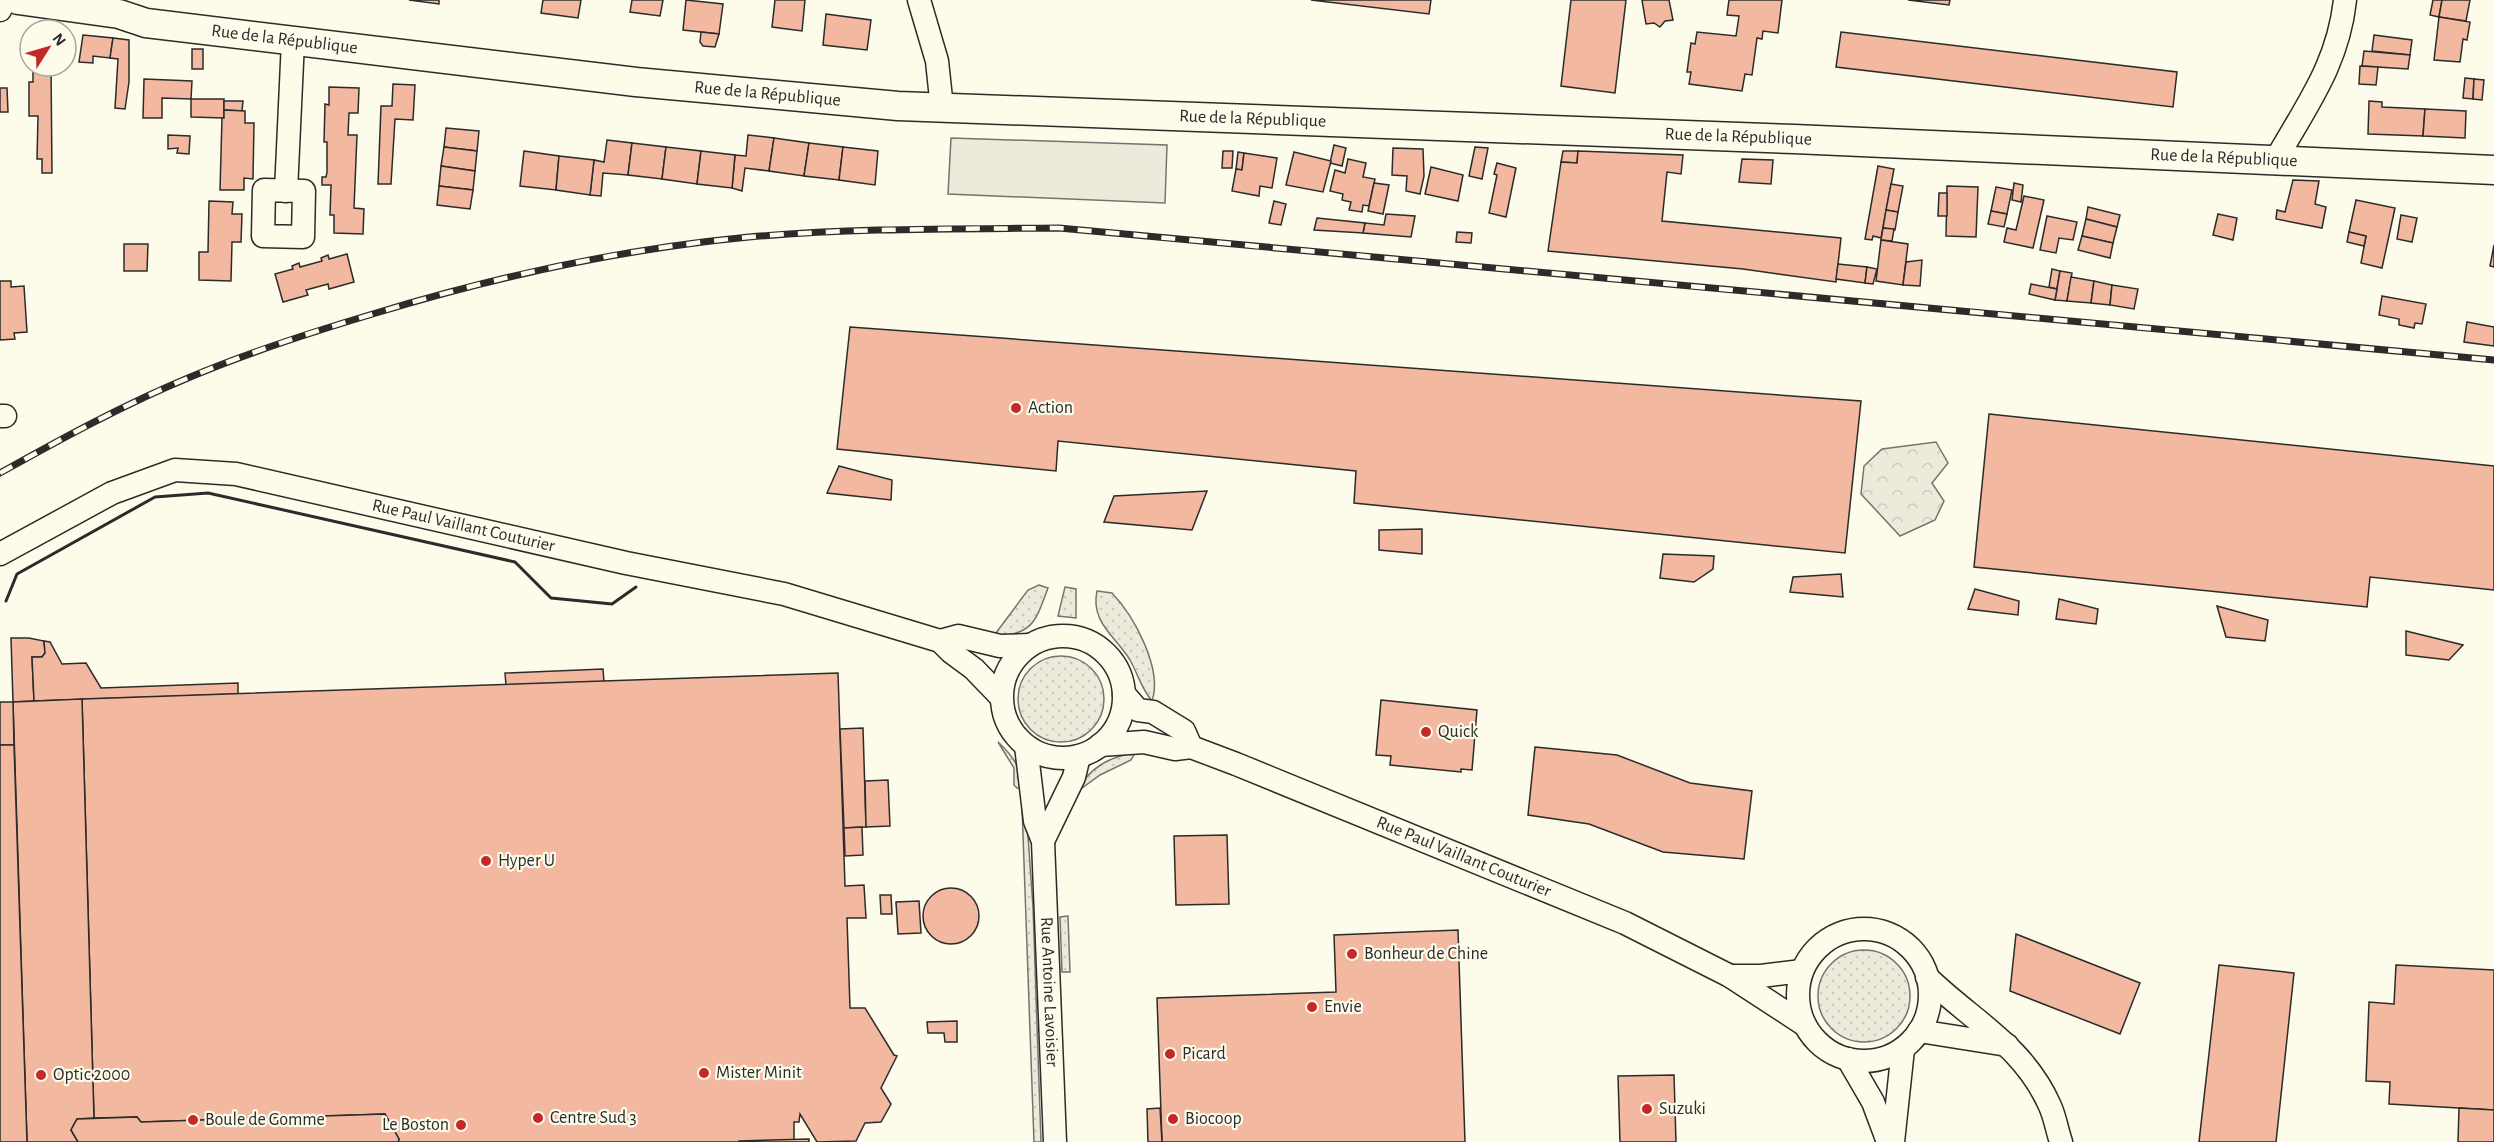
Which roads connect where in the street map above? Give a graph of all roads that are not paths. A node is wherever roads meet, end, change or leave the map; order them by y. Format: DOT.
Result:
graph roads {
  1 [pos="5,0"];
  2 [pos="18,0"];
  3 [pos="918,0"];
  4 [pos="2345,0"];
  5 [pos="0,10"];
  6 [pos="292,41"];
  7 [pos="942,108"];
  8 [pos="2275,161"];
  9 [pos="2494,170"];
  10 [pos="286,191"];
  11 [pos="0,554"];
  12 [pos="940,641"];
  13 [pos="1030,645"];
  14 [pos="1124,694"];
  15 [pos="1001,697"];
  16 [pos="1100,745"];
  17 [pos="1026,746"];
  18 [pos="1191,747"];
  19 [pos="1079,756"];
  20 [pos="1043,841"];
  21 [pos="1802,971"];
  22 [pos="1730,976"];
  23 [pos="1927,977"];
  24 [pos="1805,1025"];
  25 [pos="1919,1031"];
  26 [pos="2009,1046"];
  27 [pos="1902,1048"];
  28 [pos="1848,1059"];
  29 [pos="1055,1142"];
  30 [pos="1888,1142"];
  31 [pos="1893,1142"];
  32 [pos="2061,1142"];
  1 -- 5 [label="street"];
  2 -- 6 [label="street, Rue de la République"];
  3 -- 7 [label="street"];
  4 -- 8 [label="street"];
  6 -- 7 [label="street, Rue de la République"];
  6 -- 10 [label="street"];
  7 -- 8 [label="street, Rue de la République"];
  8 -- 9 [label="street, Rue de la République"];
  11 -- 12 [label="street, Rue Paul Vaillant Couturier"];
  12 -- 13 [label="street, Rue Paul Vaillant Couturier"];
  12 -- 15 [label="street, Rue Paul Vaillant Couturier"];
  13 -- 14 [label="street"];
  13 -- 15 [label="street"];
  14 -- 16 [label="street"];
  14 -- 18 [label="street, Rue Paul Vaillant Couturier"];
  15 -- 17 [label="street"];
  16 -- 18 [label="street, Rue Paul Vaillant Couturier"];
  16 -- 19 [label="street"];
  17 -- 19 [label="street"];
  17 -- 20 [label="street, Rue Antoine Lavoisier"];
  18 -- 22 [label="street, Rue Paul Vaillant Couturier"];
  19 -- 20 [label="street, Rue Antoine Lavoisier"];
  20 -- 29 [label="street, Rue Antoine Lavoisier"];
  21 -- 22 [label="street, Rue Paul Vaillant Couturier"];
  21 -- 23 [label="street"];
  21 -- 24 [label="street"];
  22 -- 24 [label="street, Rue Paul Vaillant Couturier"];
  23 -- 25 [label="street"];
  23 -- 26 [label="street"];
  24 -- 28 [label="street"];
  25 -- 26 [label="street"];
  25 -- 27 [label="street"];
  26 -- 32 [label="street"];
  27 -- 28 [label="street"];
  27 -- 31 [label="street"];
  28 -- 30 [label="street"];
}
